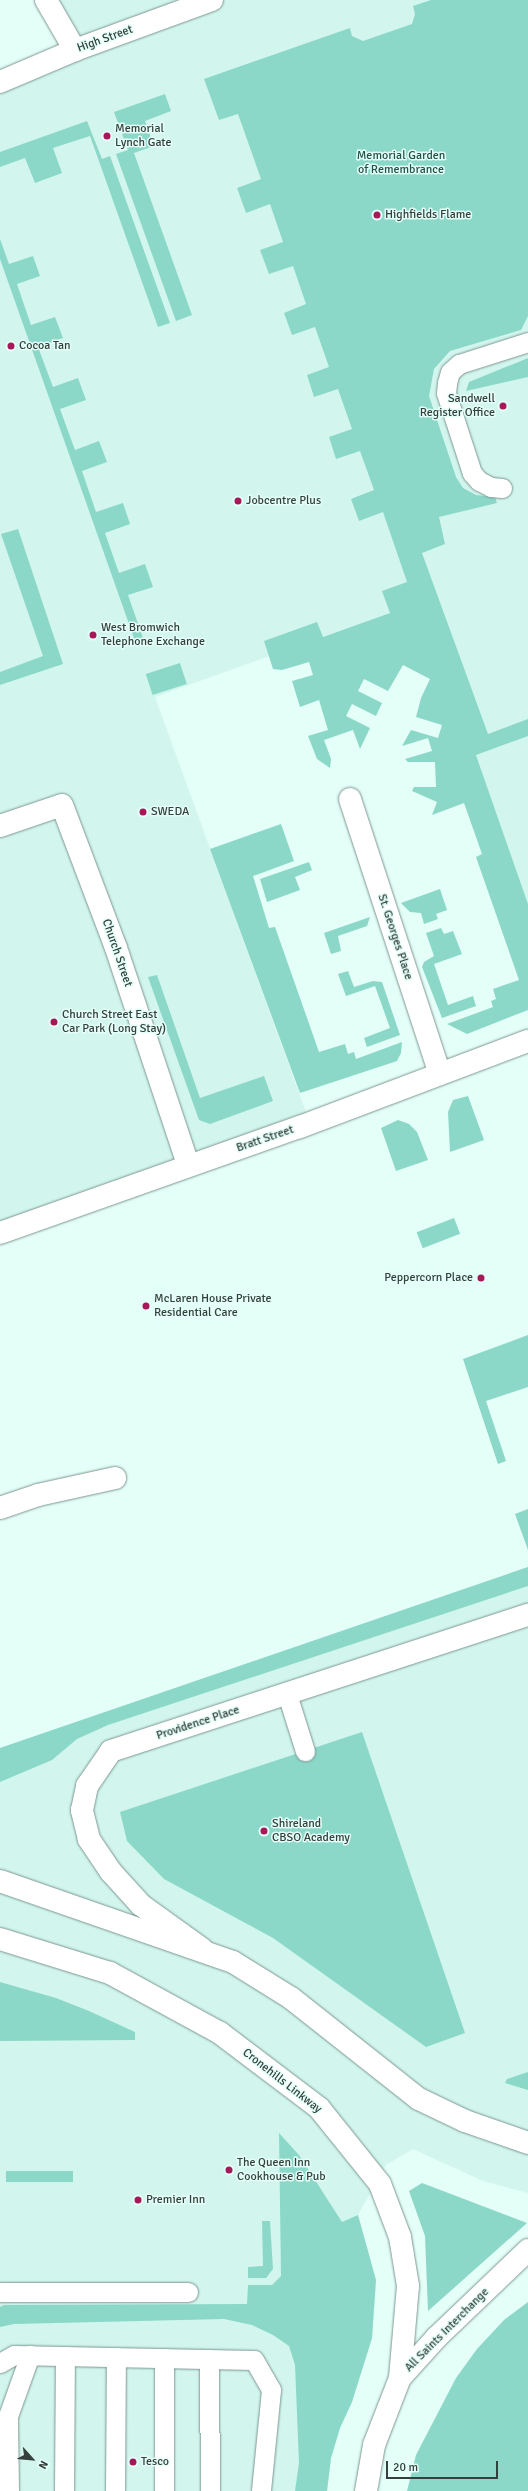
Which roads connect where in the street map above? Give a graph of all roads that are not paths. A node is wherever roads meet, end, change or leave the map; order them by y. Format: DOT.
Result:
graph roads {
  1 [pos="46,0"];
  2 [pos="212,0"];
  3 [pos="75,50"];
  4 [pos="0,82"];
  5 [pos="528,342"];
  6 [pos="502,488"];
  7 [pos="350,799"];
  8 [pos="0,826"];
  9 [pos="528,1041"];
  10 [pos="440,1074"];
  11 [pos="188,1165"];
  12 [pos="0,1233"];
  13 [pos="115,1478"];
  14 [pos="0,1508"];
  15 [pos="528,1615"];
  16 [pos="287,1694"];
  17 [pos="305,1751"];
  18 [pos="0,1881"];
  19 [pos="0,1939"];
  20 [pos="202,1949"];
  21 [pos="528,2143"];
  22 [pos="528,2250"];
  23 [pos="0,2292"];
  24 [pos="188,2292"];
  25 [pos="30,2355"];
  26 [pos="65,2356"];
  27 [pos="116,2357"];
  28 [pos="164,2358"];
  29 [pos="209,2359"];
  30 [pos="0,2363"];
  31 [pos="400,2378"];
  32 [pos="9,2491"];
  33 [pos="64,2491"];
  34 [pos="115,2491"];
  35 [pos="164,2491"];
  36 [pos="210,2491"];
  37 [pos="261,2491"];
  38 [pos="366,2491"];
  1 -- 3 [label="main road"];
  2 -- 3 [label="main road, High Street"];
  3 -- 4 [label="main road, High Street"];
  5 -- 6 [label="lane"];
  7 -- 10 [label="main road, St. Georges Place"];
  8 -- 11 [label="main road, Church Street"];
  9 -- 10 [label="main road, Bratt Street"];
  10 -- 11 [label="main road, Bratt Street"];
  11 -- 12 [label="main road, Bratt Street"];
  13 -- 14 [label="main road"];
  15 -- 16 [label="main road, Providence Place"];
  16 -- 17 [label="lane"];
  16 -- 20 [label="main road, Providence Place"];
  18 -- 20 [label="main road"];
  19 -- 31 [label="main road, Cronehills Linkway"];
  20 -- 21 [label="main road"];
  22 -- 31 [label="main road, All Saints Interchange"];
  23 -- 24 [label="lane"];
  25 -- 26 [label="lane"];
  25 -- 30 [label="lane"];
  25 -- 32 [label="lane"];
  26 -- 27 [label="lane"];
  26 -- 33 [label="lane"];
  27 -- 28 [label="lane"];
  27 -- 34 [label="lane"];
  28 -- 29 [label="lane"];
  28 -- 35 [label="lane"];
  29 -- 36 [label="lane"];
  29 -- 37 [label="lane"];
  31 -- 38 [label="main road, All Saints Interchange"];
}
